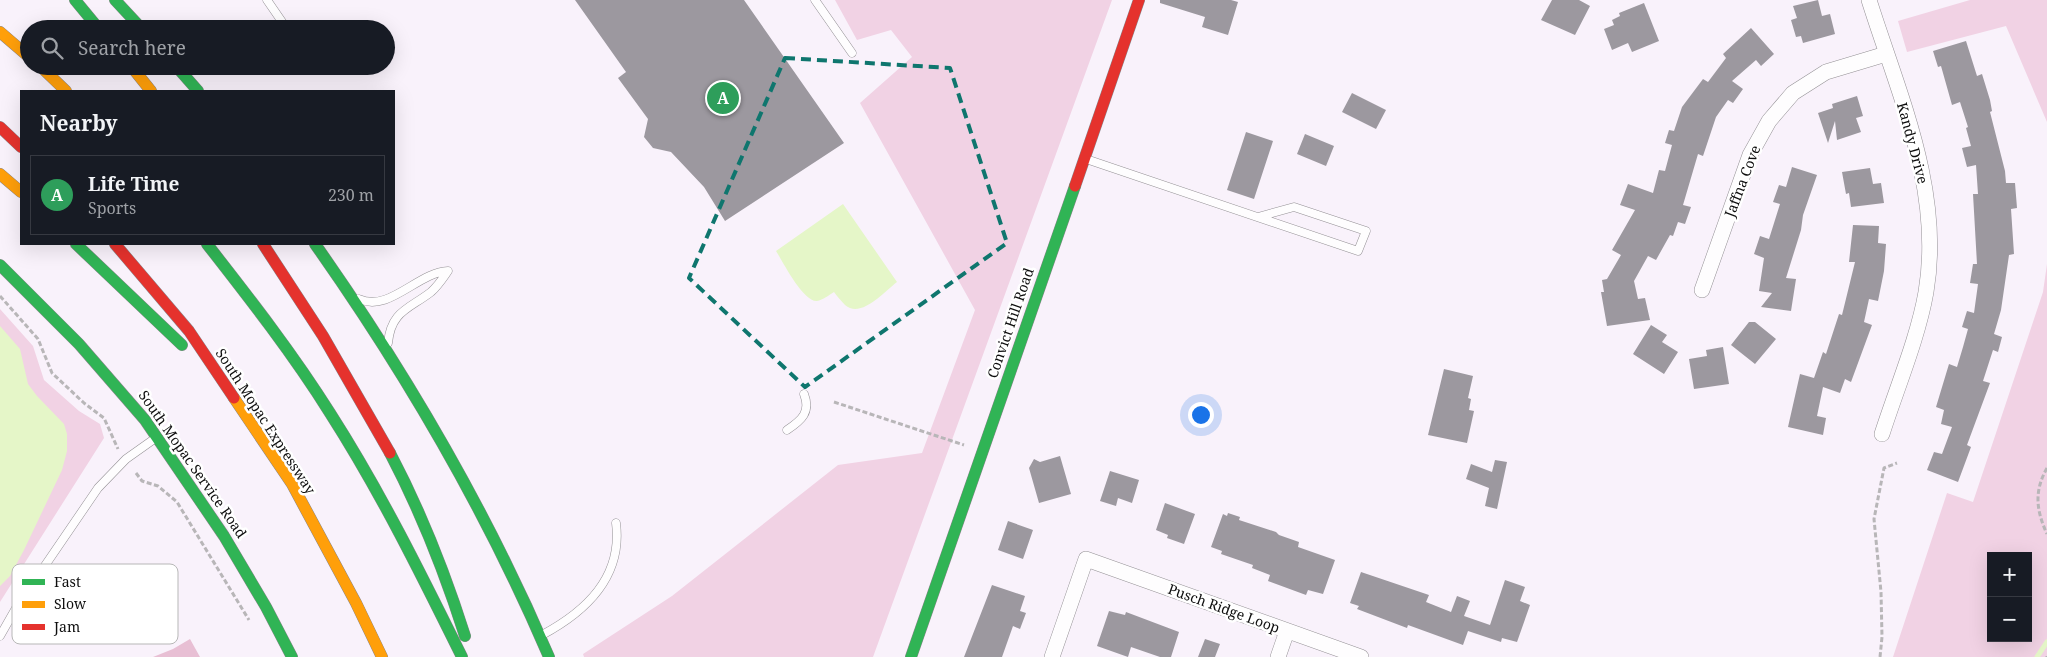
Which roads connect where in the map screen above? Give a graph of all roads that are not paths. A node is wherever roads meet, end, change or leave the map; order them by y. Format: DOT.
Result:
graph roads {
  1 [pos="75,0"];
  2 [pos="267,0"];
  3 [pos="815,0"];
  4 [pos="1138,0"];
  5 [pos="1869,0"];
  6 [pos="117,1"];
  7 [pos="92,20"];
  8 [pos="134,20"];
  9 [pos="281,20"];
  10 [pos="0,32"];
  11 [pos="20,49"];
  12 [pos="852,53"];
  13 [pos="1886,54"];
  14 [pos="49,75"];
  15 [pos="138,75"];
  16 [pos="184,75"];
  17 [pos="65,90"];
  18 [pos="150,90"];
  19 [pos="197,90"];
  20 [pos="0,127"];
  21 [pos="20,146"];
  22 [pos="1084,158"];
  23 [pos="0,174"];
  24 [pos="20,191"];
  25 [pos="1258,218"];
  26 [pos="77,245"];
  27 [pos="116,245"];
  28 [pos="208,245"];
  29 [pos="264,245"];
  30 [pos="317,245"];
  31 [pos="0,265"];
  32 [pos="1702,290"];
  33 [pos="350,294"];
  34 [pos="387,350"];
  35 [pos="220,380"];
  36 [pos="804,394"];
  37 [pos="787,430"];
  38 [pos="1882,434"];
  39 [pos="158,436"];
  40 [pos="616,523"];
  41 [pos="46,564"];
  42 [pos="12,615"];
  43 [pos="1287,631"];
  44 [pos="0,636"];
  45 [pos="540,636"];
  46 [pos="292,657"];
  47 [pos="382,657"];
  48 [pos="462,657"];
  49 [pos="471,657"];
  50 [pos="549,657"];
  51 [pos="911,657"];
  52 [pos="1052,657"];
  53 [pos="1278,657"];
  54 [pos="1362,657"];
  1 -- 7 [label="main road"];
  2 -- 9 [label="lane"];
  3 -- 12 [label="lane"];
  4 -- 22 [label="main road, Convict Hill Road"];
  5 -- 13 [label="street, Kandy Drive"];
  6 -- 8 [label="main road"];
  10 -- 11 [label="main road"];
  13 -- 32 [label="street, Jaffna Cove"];
  13 -- 38 [label="street, Kandy Drive"];
  14 -- 17 [label="main road"];
  15 -- 18 [label="main road"];
  16 -- 19 [label="main road"];
  20 -- 21 [label="main road"];
  22 -- 25 [label="lane"];
  22 -- 51 [label="main road, Convict Hill Road"];
  23 -- 24 [label="main road"];
  25 -- 25 [label="lane"];
  26 -- 35 [label="main road"];
  27 -- 35 [label="main road, South Mopac Expressway"];
  28 -- 48 [label="main road"];
  29 -- 49 [label="main road"];
  30 -- 33 [label="main road"];
  31 -- 39 [label="main road, South Mopac Service Road"];
  33 -- 34 [label="main road"];
  33 -- 34 [label="lane"];
  34 -- 45 [label="main road"];
  35 -- 47 [label="main road, South Mopac Expressway"];
  36 -- 37 [label="lane"];
  39 -- 41 [label="lane"];
  39 -- 46 [label="main road, South Mopac Service Road"];
  40 -- 45 [label="lane"];
  42 -- 44 [label="lane"];
  43 -- 52 [label="street, Pusch Ridge Loop"];
  43 -- 53 [label="street"];
  43 -- 54 [label="street, Pusch Ridge Loop"];
  45 -- 50 [label="main road"];
}
